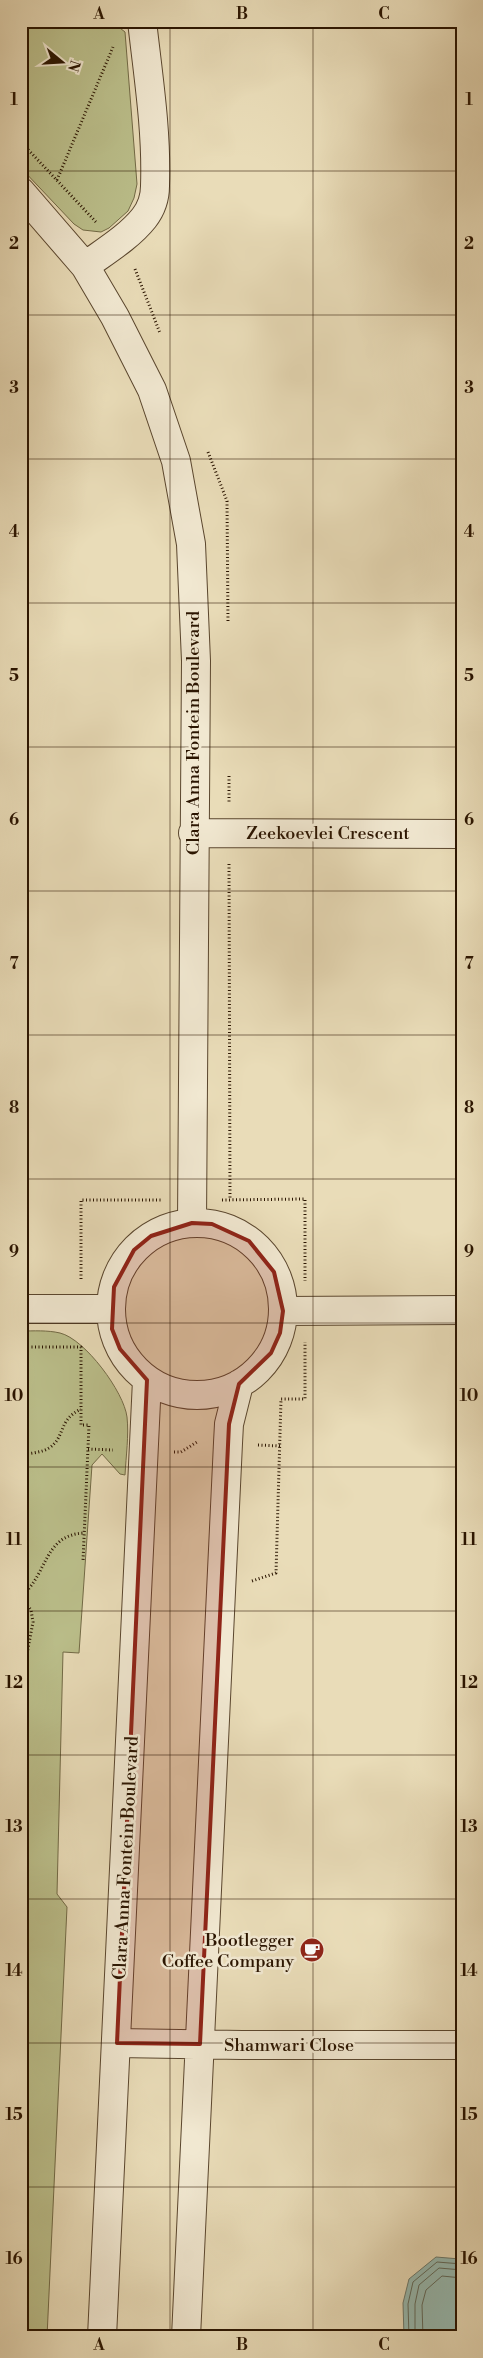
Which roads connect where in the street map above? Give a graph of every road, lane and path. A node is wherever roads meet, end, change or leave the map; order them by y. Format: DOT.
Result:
graph roads {
  1 [pos="142,21"];
  2 [pos="117,39"];
  3 [pos="57,180"];
  4 [pos="21,192"];
  5 [pos="85,266"];
  6 [pos="193,833"];
  7 [pos="462,834"];
  8 [pos="192,1211"];
  9 [pos="111,1308"];
  10 [pos="21,1309"];
  11 [pos="81,1309"];
  12 [pos="462,1310"];
  13 [pos="294,1311"];
  14 [pos="21,1347"];
  15 [pos="81,1347"];
  16 [pos="147,1380"];
  17 [pos="240,1384"];
  18 [pos="81,1409"];
  19 [pos="228,1443"];
  20 [pos="280,1446"];
  21 [pos="88,1449"];
  22 [pos="145,1451"];
  23 [pos="21,1455"];
  24 [pos="84,1533"];
  25 [pos="83,1561"];
  26 [pos="221,1591"];
  27 [pos="21,1596"];
  28 [pos="21,1670"];
  29 [pos="21,1734"];
  30 [pos="21,1742"];
  31 [pos="117,2043"];
  32 [pos="200,2044"];
  33 [pos="462,2045"];
  34 [pos="102,2337"];
  35 [pos="186,2337"];
  1 -- 5 [label="street"];
  2 -- 3 [label="path"];
  4 -- 5 [label="street, Clara Anna Fontein Boulevard"];
  5 -- 6 [label="street, Clara Anna Fontein Boulevard"];
  6 -- 7 [label="street, Zeekoevlei Crescent"];
  6 -- 8 [label="street, Clara Anna Fontein Boulevard"];
  8 -- 9 [label="street"];
  8 -- 11 [label="path"];
  8 -- 13 [label="street"];
  8 -- 13 [label="path"];
  9 -- 11 [label="street"];
  9 -- 16 [label="street"];
  10 -- 11 [label="street"];
  11 -- 15 [label="path"];
  12 -- 13 [label="street"];
  13 -- 17 [label="street"];
  13 -- 20 [label="path"];
  14 -- 15 [label="path"];
  15 -- 18 [label="path"];
  16 -- 17 [label="street"];
  16 -- 22 [label="street, Clara Anna Fontein Boulevard"];
  17 -- 19 [label="street"];
  18 -- 21 [label="path"];
  18 -- 23 [label="path"];
  19 -- 20 [label="path"];
  19 -- 22 [label="path"];
  19 -- 26 [label="street"];
  20 -- 26 [label="path"];
  21 -- 22 [label="path"];
  21 -- 24 [label="path"];
  22 -- 31 [label="street, Clara Anna Fontein Boulevard"];
  24 -- 25 [label="path"];
  24 -- 27 [label="path"];
  26 -- 32 [label="street"];
  27 -- 28 [label="path"];
  29 -- 30 [label="path"];
  31 -- 32 [label="street, Shamwari Close"];
  31 -- 34 [label="street, Clara Anna Fontein Boulevard"];
  32 -- 33 [label="street, Shamwari Close"];
  32 -- 35 [label="street"];
}
